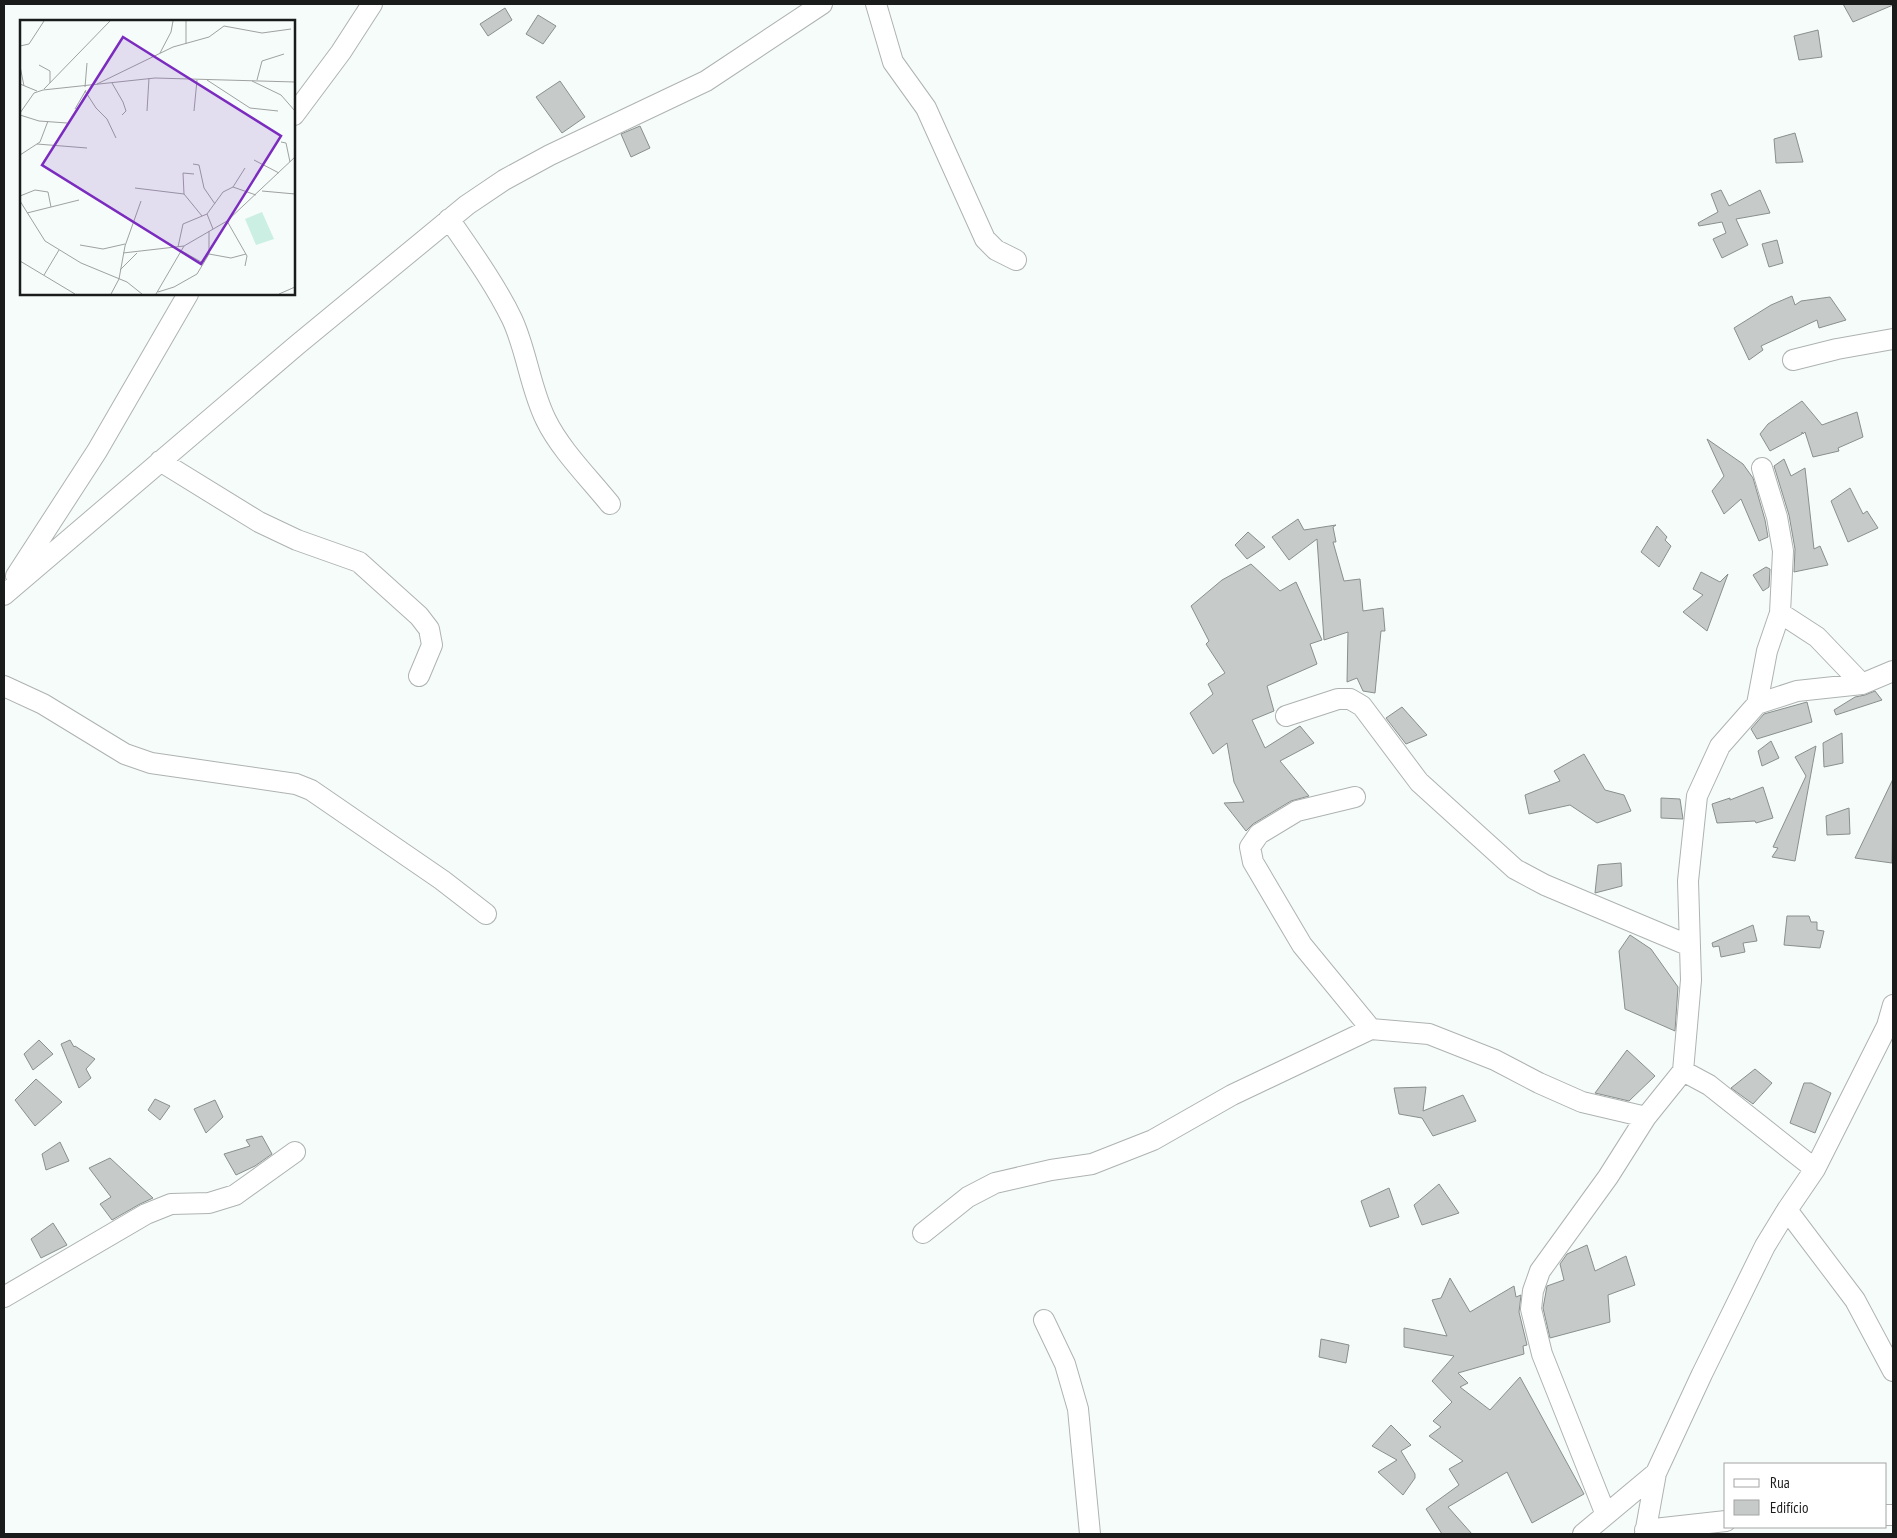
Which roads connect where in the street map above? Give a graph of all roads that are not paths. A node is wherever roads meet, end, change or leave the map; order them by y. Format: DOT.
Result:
graph roads {
  1 [pos="372,4"];
  2 [pos="822,4"];
  3 [pos="876,4"];
  4 [pos="295,115"];
  5 [pos="449,219"];
  6 [pos="1016,260"];
  7 [pos="187,295"];
  8 [pos="1893,339"];
  9 [pos="1793,360"];
  10 [pos="160,461"];
  11 [pos="1762,468"];
  12 [pos="610,504"];
  13 [pos="4,595"];
  14 [pos="1780,613"];
  15 [pos="1893,671"];
  16 [pos="419,676"];
  17 [pos="1862,684"];
  18 [pos="4,686"];
  19 [pos="1758,704"];
  20 [pos="1286,716"];
  21 [pos="1355,797"];
  22 [pos="486,914"];
  23 [pos="1690,946"];
  24 [pos="1893,1005"];
  25 [pos="1890,1027"];
  26 [pos="1371,1029"];
  27 [pos="1683,1071"];
  28 [pos="1646,1117"];
  29 [pos="295,1152"];
  30 [pos="1815,1169"];
  31 [pos="1786,1210"];
  32 [pos="923,1233"];
  33 [pos="4,1297"];
  34 [pos="1044,1320"];
  35 [pos="1893,1371"];
  36 [pos="1656,1473"];
  37 [pos="1724,1521"];
  38 [pos="1595,1528"];
  39 [pos="1645,1532"];
  40 [pos="1090,1534"];
  1 -- 4 [label="street"];
  2 -- 5 [label="street"];
  3 -- 6 [label="street"];
  5 -- 10 [label="street"];
  5 -- 12 [label="street"];
  7 -- 13 [label="street"];
  8 -- 9 [label="street"];
  10 -- 13 [label="street"];
  10 -- 16 [label="street"];
  11 -- 14 [label="street"];
  14 -- 17 [label="street"];
  14 -- 19 [label="street"];
  15 -- 17 [label="street"];
  17 -- 19 [label="street"];
  18 -- 22 [label="street"];
  19 -- 23 [label="street"];
  20 -- 23 [label="street"];
  21 -- 26 [label="street"];
  23 -- 27 [label="street"];
  24 -- 25 [label="street"];
  25 -- 30 [label="street"];
  26 -- 28 [label="street"];
  26 -- 32 [label="street"];
  27 -- 28 [label="street"];
  27 -- 30 [label="street"];
  28 -- 38 [label="street"];
  29 -- 33 [label="street"];
  30 -- 31 [label="street"];
  31 -- 35 [label="street"];
  31 -- 36 [label="street"];
  34 -- 40 [label="street"];
  36 -- 38 [label="street"];
  36 -- 39 [label="street"];
  37 -- 39 [label="street"];
}
